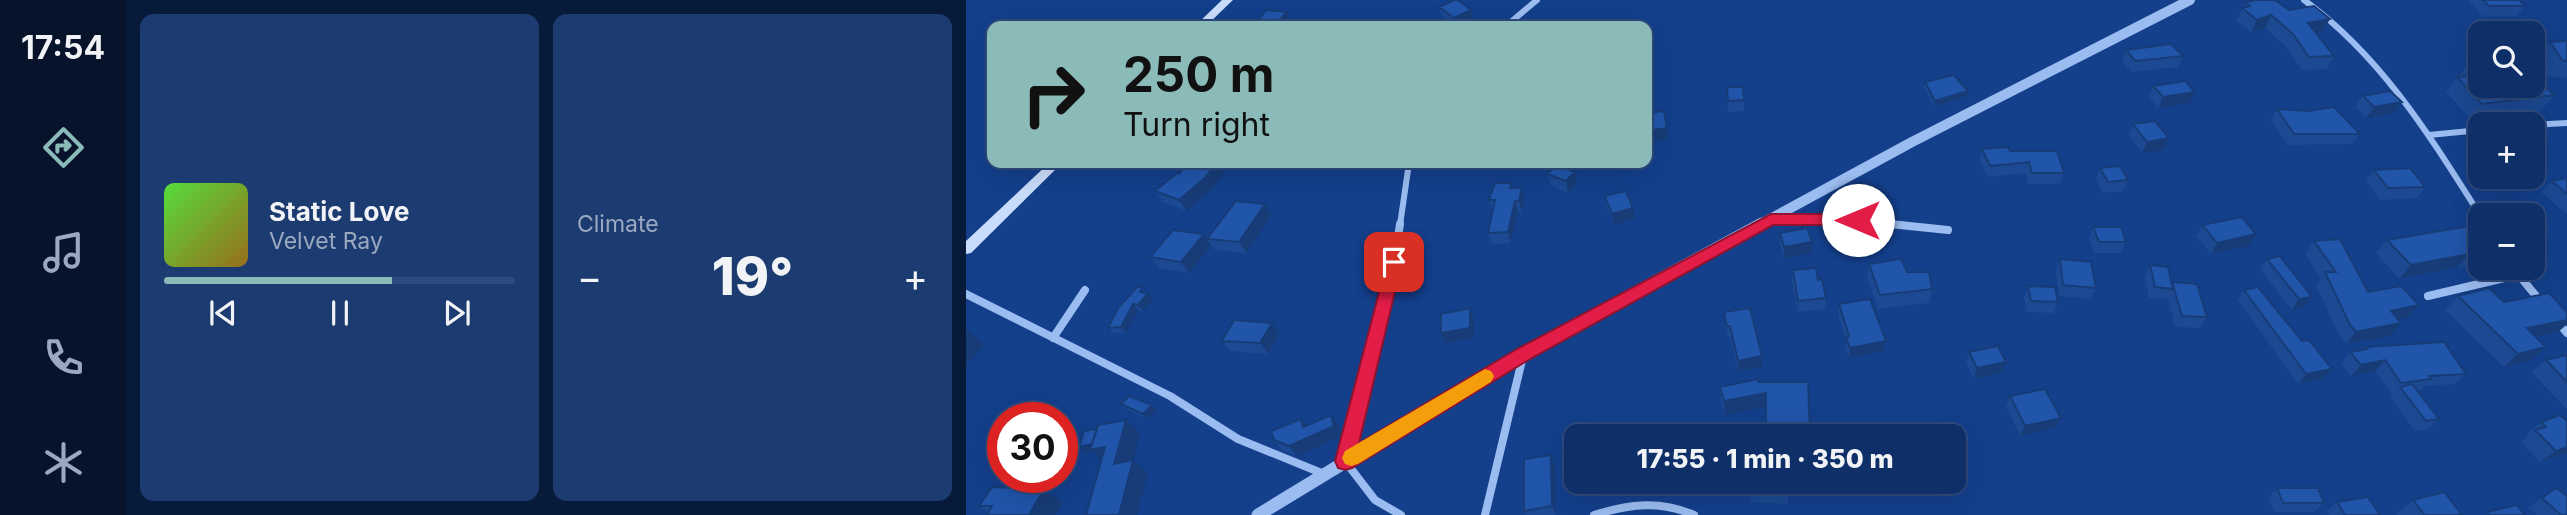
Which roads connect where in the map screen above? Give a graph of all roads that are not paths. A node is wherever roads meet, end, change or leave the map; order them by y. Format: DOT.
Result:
graph roads {
  1 [pos="1228,0"];
  2 [pos="1537,0"];
  3 [pos="2190,0"];
  4 [pos="2304,0"];
  5 [pos="1205,21"];
  6 [pos="1512,21"];
  7 [pos="2567,123"];
  8 [pos="2545,124"];
  9 [pos="2468,131"];
  10 [pos="2429,135"];
  11 [pos="1051,168"];
  12 [pos="1408,168"];
  13 [pos="2472,203"];
  14 [pos="1771,219"];
  15 [pos="1948,230"];
  16 [pos="966,248"];
  17 [pos="2484,280"];
  18 [pos="2523,280"];
  19 [pos="1085,290"];
  20 [pos="966,295"];
  21 [pos="2428,296"];
  22 [pos="2567,333"];
  23 [pos="1053,338"];
  24 [pos="1523,354"];
  25 [pos="1345,461"];
  26 [pos="1324,474"];
  27 [pos="1260,514"];
  28 [pos="1401,515"];
  29 [pos="1486,515"];
  30 [pos="1594,515"];
  31 [pos="1694,515"];
  1 -- 5 [label="main road"];
  2 -- 6 [label="street"];
  3 -- 14 [label="street"];
  4 -- 10 [label="street"];
  7 -- 8 [label="street"];
  9 -- 10 [label="street"];
  10 -- 13 [label="street"];
  11 -- 16 [label="main road"];
  12 -- 25 [label="street"];
  14 -- 15 [label="street"];
  14 -- 24 [label="street"];
  17 -- 21 [label="street"];
  18 -- 22 [label="street"];
  19 -- 23 [label="street"];
  20 -- 23 [label="street"];
  23 -- 26 [label="street"];
  24 -- 25 [label="street"];
  24 -- 29 [label="street"];
  25 -- 26 [label="street"];
  25 -- 28 [label="street"];
  26 -- 27 [label="street"];
  30 -- 31 [label="street"];
}
